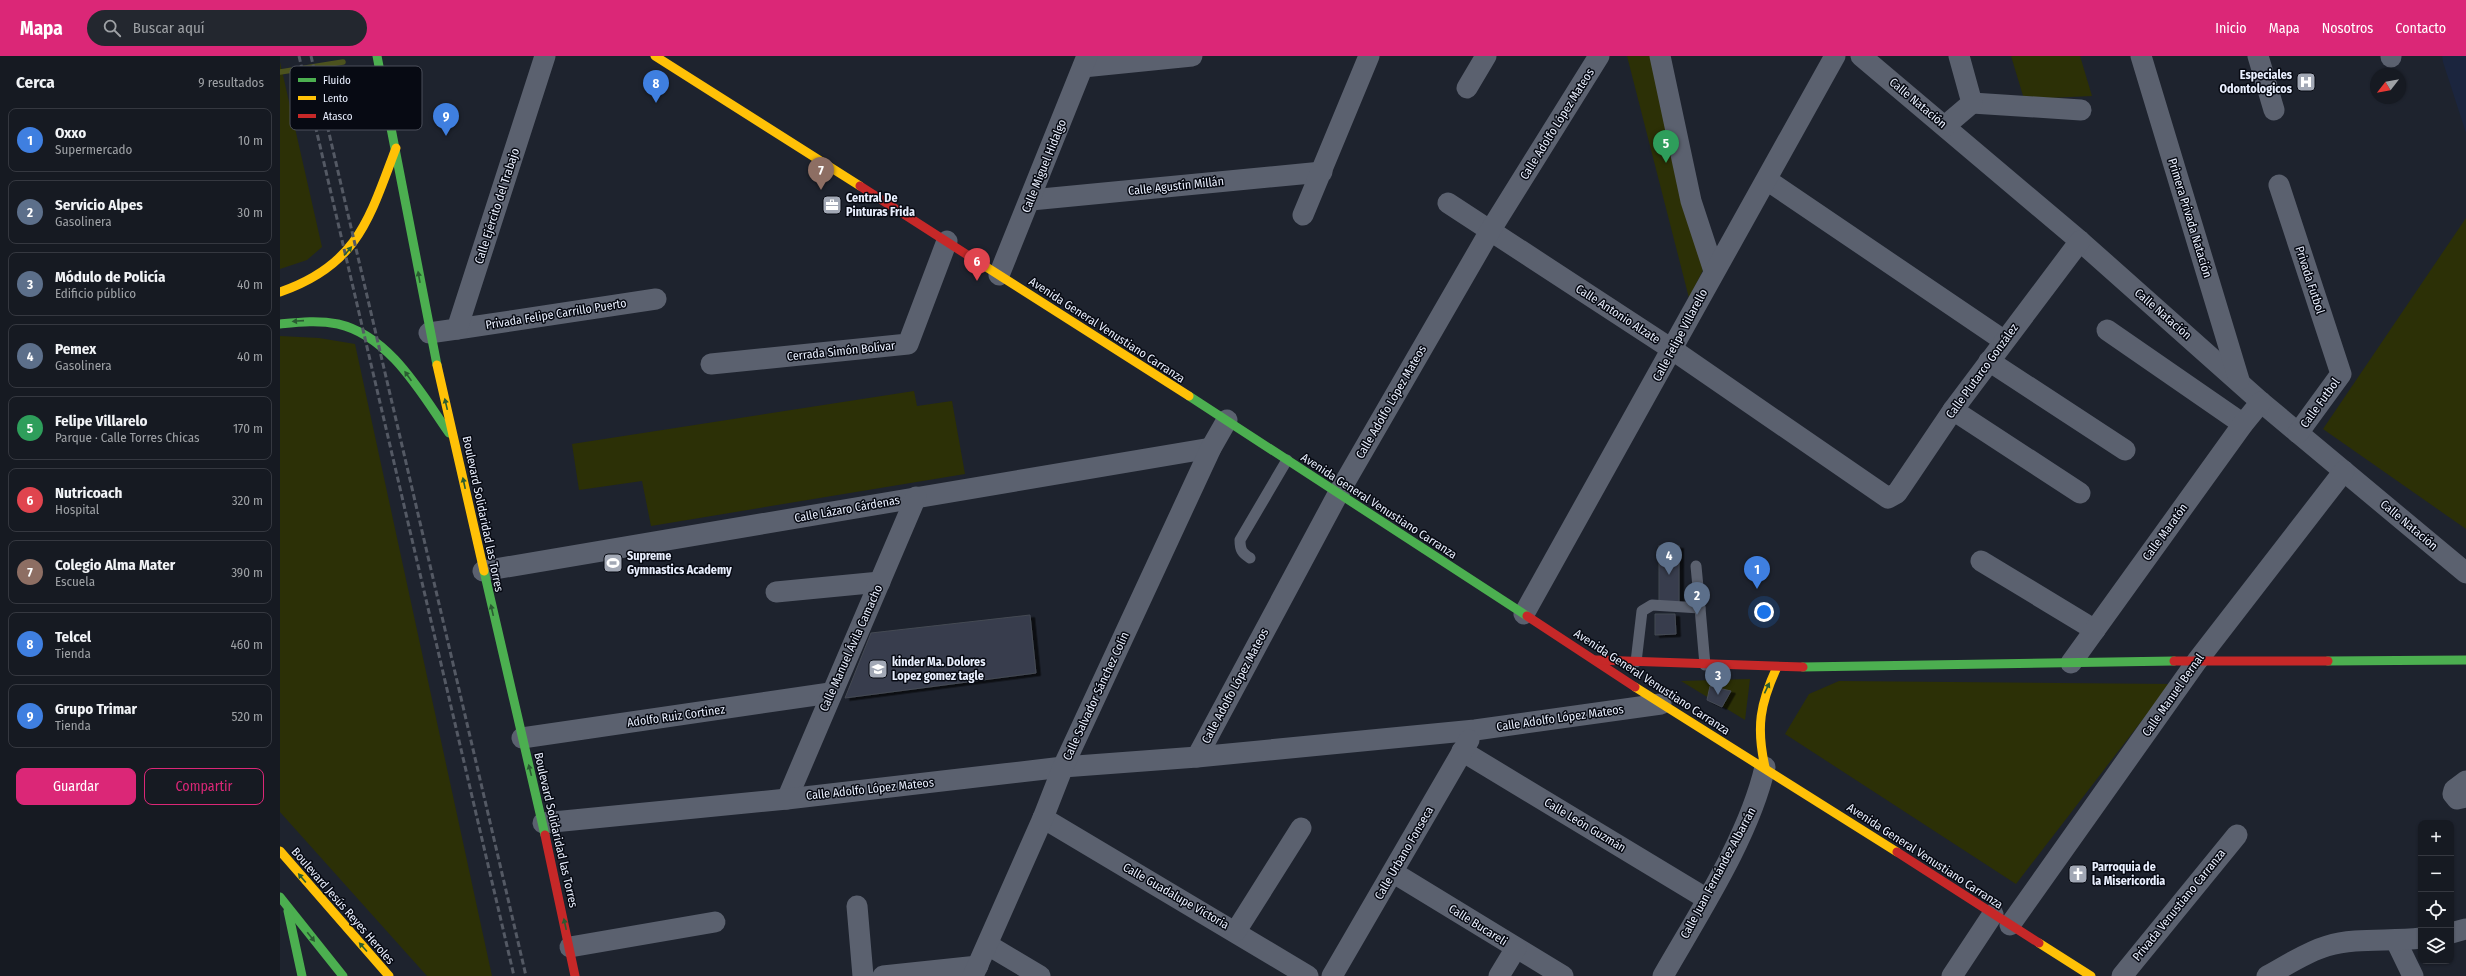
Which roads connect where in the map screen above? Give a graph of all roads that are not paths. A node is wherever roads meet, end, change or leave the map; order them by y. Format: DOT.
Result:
graph roads {
  1 [pos="377,56"];
  2 [pos="545,56"];
  3 [pos="655,56"];
  4 [pos="1192,56"];
  5 [pos="1369,56"];
  6 [pos="1486,56"];
  7 [pos="1600,56"];
  8 [pos="1660,56"];
  9 [pos="1835,56"];
  10 [pos="1861,56"];
  11 [pos="1959,56"];
  12 [pos="2141,56"];
  13 [pos="2258,56"];
  14 [pos="1086,62"];
  15 [pos="379,66"];
  16 [pos="1467,88"];
  17 [pos="1972,102"];
  18 [pos="2081,110"];
  19 [pos="2274,110"];
  20 [pos="1945,126"];
  21 [pos="392,130"];
  22 [pos="396,148"];
  23 [pos="1322,172"];
  24 [pos="1767,180"];
  25 [pos="2279,185"];
  26 [pos="1031,200"];
  27 [pos="1448,203"];
  28 [pos="1303,215"];
  29 [pos="1490,231"];
  30 [pos="947,241"];
  31 [pos="2080,241"];
  32 [pos="1714,271"];
  33 [pos="999,275"];
  34 [pos="280,292"];
  35 [pos="656,299"];
  36 [pos="280,324"];
  37 [pos="457,329"];
  38 [pos="2107,330"];
  39 [pos="429,333"];
  40 [pos="2003,340"];
  41 [pos="1673,350"];
  42 [pos="1989,361"];
  43 [pos="711,364"];
  44 [pos="2341,374"];
  45 [pos="2239,380"];
  46 [pos="2261,402"];
  47 [pos="1953,410"];
  48 [pos="1227,420"];
  49 [pos="2243,424"];
  50 [pos="2298,433"];
  51 [pos="455,442"];
  52 [pos="1211,448"];
  53 [pos="2125,450"];
  54 [pos="1287,460"];
  55 [pos="2344,471"];
  56 [pos="2080,493"];
  57 [pos="1338,494"];
  58 [pos="916,497"];
  59 [pos="1885,497"];
  60 [pos="1250,558"];
  61 [pos="1981,561"];
  62 [pos="1696,566"];
  63 [pos="483,571"];
  64 [pos="2466,573"];
  65 [pos="880,582"];
  66 [pos="776,592"];
  67 [pos="1700,608"];
  68 [pos="1524,614"];
  69 [pos="2095,630"];
  70 [pos="1596,660"];
  71 [pos="2466,660"];
  72 [pos="2197,661"];
  73 [pos="1636,662"];
  74 [pos="2071,664"];
  75 [pos="1705,665"];
  76 [pos="1778,667"];
  77 [pos="830,694"];
  78 [pos="1661,704"];
  79 [pos="1475,730"];
  80 [pos="522,738"];
  81 [pos="1462,751"];
  82 [pos="1197,757"];
  83 [pos="1063,767"];
  84 [pos="1765,767"];
  85 [pos="2466,781"];
  86 [pos="2466,797"];
  87 [pos="787,799"];
  88 [pos="1043,818"];
  89 [pos="543,823"];
  90 [pos="1301,828"];
  91 [pos="2237,835"];
  92 [pos="280,852"];
  93 [pos="1394,873"];
  94 [pos="281,893"];
  95 [pos="1707,899"];
  96 [pos="857,906"];
  97 [pos="287,907"];
  98 [pos="1993,914"];
  99 [pos="715,922"];
  100 [pos="2010,925"];
  101 [pos="2466,929"];
  102 [pos="1236,931"];
  103 [pos="2454,932"];
  104 [pos="2418,938"];
  105 [pos="2396,942"];
  106 [pos="988,945"];
  107 [pos="570,948"];
  108 [pos="1516,948"];
  109 [pos="976,971"];
  110 [pos="302,976"];
  111 [pos="343,976"];
  112 [pos="389,976"];
  113 [pos="575,976"];
  114 [pos="863,976"];
  115 [pos="892,976"];
  116 [pos="1040,976"];
  117 [pos="1308,976"];
  118 [pos="1332,976"];
  119 [pos="1499,976"];
  120 [pos="1562,976"];
  121 [pos="1663,976"];
  122 [pos="1952,976"];
  123 [pos="2091,976"];
  124 [pos="2122,976"];
  125 [pos="2267,976"];
  126 [pos="2413,976"];
  1 -- 15 [label="main road, Boulevard Solidaridad las Torres"];
  2 -- 37 [label="street, Calle Ejército del Trabajo"];
  3 -- 30 [label="main road, Avenida General Venustiano Carranza"];
  4 -- 14 [label="street"];
  5 -- 23 [label="street"];
  6 -- 16 [label="street"];
  7 -- 29 [label="street, Calle Adolfo López Mateos"];
  8 -- 32 [label="street"];
  9 -- 24 [label="street, Calle Felipe Villarello"];
  10 -- 20 [label="street, Calle Natación"];
  11 -- 17 [label="street"];
  12 -- 45 [label="street, Primera Privada Natación"];
  13 -- 19 [label="street"];
  14 -- 26 [label="street, Calle Miguel Hidalgo"];
  17 -- 18 [label="street"];
  17 -- 20 [label="street"];
  20 -- 31 [label="street, Calle Natación"];
  21 -- 22 [label="main road, Boulevard Solidaridad las Torres"];
  34 -- 22 [label="main road, one-way"];
  39 -- 22 [label="main road, Boulevard Solidaridad las Torres, one-way"];
  23 -- 26 [label="street, Calle Agustín Millán"];
  23 -- 28 [label="street"];
  24 -- 32 [label="street, Calle Felipe Villarello"];
  24 -- 40 [label="street"];
  25 -- 44 [label="street, Privada Futbol"];
  26 -- 33 [label="street, Calle Miguel Hidalgo"];
  27 -- 29 [label="street, Calle Antonio Alzate"];
  29 -- 41 [label="street, Calle Antonio Alzate"];
  29 -- 57 [label="street, Calle Adolfo López Mateos"];
  30 -- 33 [label="main road, Avenida General Venustiano Carranza"];
  30 -- 43 [label="street, Cerrada Simón Bolívar"];
  31 -- 40 [label="street, Calle Plutarco González"];
  31 -- 45 [label="street, Calle Natación"];
  32 -- 41 [label="street, Calle Felipe Villarello"];
  33 -- 48 [label="main road, Avenida General Venustiano Carranza"];
  35 -- 37 [label="street, Privada Felipe Carrillo Puerto"];
  51 -- 36 [label="main road, one-way"];
  37 -- 39 [label="street"];
  38 -- 49 [label="street"];
  51 -- 39 [label="main road, Boulevard Solidaridad las Torres, one-way"];
  40 -- 42 [label="street, Calle Plutarco González"];
  41 -- 59 [label="street, Calle Antonio Alzate"];
  41 -- 68 [label="street, Calle Felipe Villarello"];
  42 -- 47 [label="street, Calle Plutarco González"];
  42 -- 53 [label="street"];
  44 -- 50 [label="street, Calle Futbol"];
  45 -- 46 [label="street, Calle Natación"];
  46 -- 49 [label="street, Calle Maratón"];
  46 -- 50 [label="street, Calle Natación"];
  47 -- 56 [label="street"];
  47 -- 59 [label="street, Calle Plutarco González"];
  48 -- 52 [label="street, Calle Salvador Sánchez Colín"];
  48 -- 54 [label="main road, Avenida General Venustiano Carranza"];
  49 -- 69 [label="street, Calle Maratón"];
  50 -- 55 [label="street, Calle Natación"];
  63 -- 51 [label="main road, Boulevard Solidaridad las Torres, one-way"];
  52 -- 58 [label="street, Calle Lázaro Cárdenas"];
  52 -- 83 [label="street, Calle Salvador Sánchez Colín"];
  54 -- 57 [label="main road, Avenida General Venustiano Carranza"];
  54 -- 60 [label="lane"];
  55 -- 64 [label="street, Calle Natación"];
  55 -- 72 [label="street, Calle Manuel Bernal"];
  57 -- 68 [label="main road, Avenida General Venustiano Carranza"];
  57 -- 82 [label="street, Calle Adolfo López Mateos"];
  58 -- 63 [label="street, Calle Lázaro Cárdenas"];
  58 -- 65 [label="street, Calle Manuel Ávila Camacho"];
  61 -- 69 [label="street"];
  62 -- 67 [label="lane"];
  80 -- 63 [label="main road, Boulevard Solidaridad las Torres, one-way"];
  65 -- 66 [label="street"];
  65 -- 77 [label="street, Calle Manuel Ávila Camacho"];
  67 -- 73 [label="lane"];
  67 -- 75 [label="lane"];
  68 -- 70 [label="main road, Avenida General Venustiano Carranza"];
  69 -- 74 [label="street, Calle Maratón"];
  70 -- 73 [label="main road"];
  70 -- 78 [label="main road, Avenida General Venustiano Carranza"];
  71 -- 72 [label="main road"];
  72 -- 74 [label="main road"];
  72 -- 100 [label="street, Calle Manuel Bernal"];
  73 -- 75 [label="main road"];
  74 -- 76 [label="main road"];
  75 -- 76 [label="main road"];
  84 -- 76 [label="main road, one-way"];
  77 -- 80 [label="street, Adolfo Ruiz Cortinez"];
  77 -- 87 [label="street, Calle Manuel Ávila Camacho"];
  78 -- 79 [label="street, Calle Adolfo López Mateos"];
  78 -- 84 [label="main road, Avenida General Venustiano Carranza"];
  79 -- 81 [label="street, Calle Urbano Fonseca"];
  79 -- 82 [label="street, Calle Adolfo López Mateos"];
  89 -- 80 [label="main road, Boulevard Solidaridad las Torres, one-way"];
  81 -- 93 [label="street, Calle Urbano Fonseca"];
  81 -- 95 [label="street, Calle León Guzmán"];
  82 -- 83 [label="street, Calle Adolfo López Mateos"];
  83 -- 87 [label="street, Calle Adolfo López Mateos"];
  83 -- 88 [label="street, Calle Salvador Sánchez Colín"];
  84 -- 95 [label="street, Calle Juan Fernández Albarrán"];
  84 -- 98 [label="main road, Avenida General Venustiano Carranza"];
  85 -- 86 [label="street"];
  87 -- 89 [label="street, Calle Adolfo López Mateos"];
  88 -- 102 [label="street, Calle Guadalupe Victoria"];
  88 -- 106 [label="street, Calle Salvador Sánchez Colín"];
  107 -- 89 [label="main road, Boulevard Solidaridad las Torres, one-way"];
  90 -- 102 [label="street"];
  91 -- 124 [label="street, Privada Venustiano Carranza"];
  112 -- 92 [label="main road, Boulevard Jesús Reyes Heroles, one-way"];
  93 -- 108 [label="street, Calle Bucareli"];
  93 -- 118 [label="street, Calle Urbano Fonseca"];
  94 -- 97 [label="main road"];
  95 -- 121 [label="street, Calle Juan Fernández Albarrán"];
  96 -- 114 [label="street"];
  97 -- 110 [label="main road"];
  97 -- 111 [label="main road, one-way"];
  98 -- 100 [label="main road, Avenida General Venustiano Carranza"];
  98 -- 122 [label="street"];
  99 -- 107 [label="street"];
  100 -- 123 [label="main road, Avenida General Venustiano Carranza"];
  101 -- 103 [label="street"];
  102 -- 117 [label="street, Calle Guadalupe Victoria"];
  104 -- 105 [label="street"];
  105 -- 125 [label="street"];
  105 -- 126 [label="street"];
  106 -- 109 [label="street, Calle Salvador Sánchez Colín"];
  106 -- 116 [label="street"];
  107 -- 113 [label="main road, Boulevard Solidaridad las Torres"];
  108 -- 119 [label="street"];
  108 -- 120 [label="street, Calle Bucareli"];
  109 -- 115 [label="street"];
}
